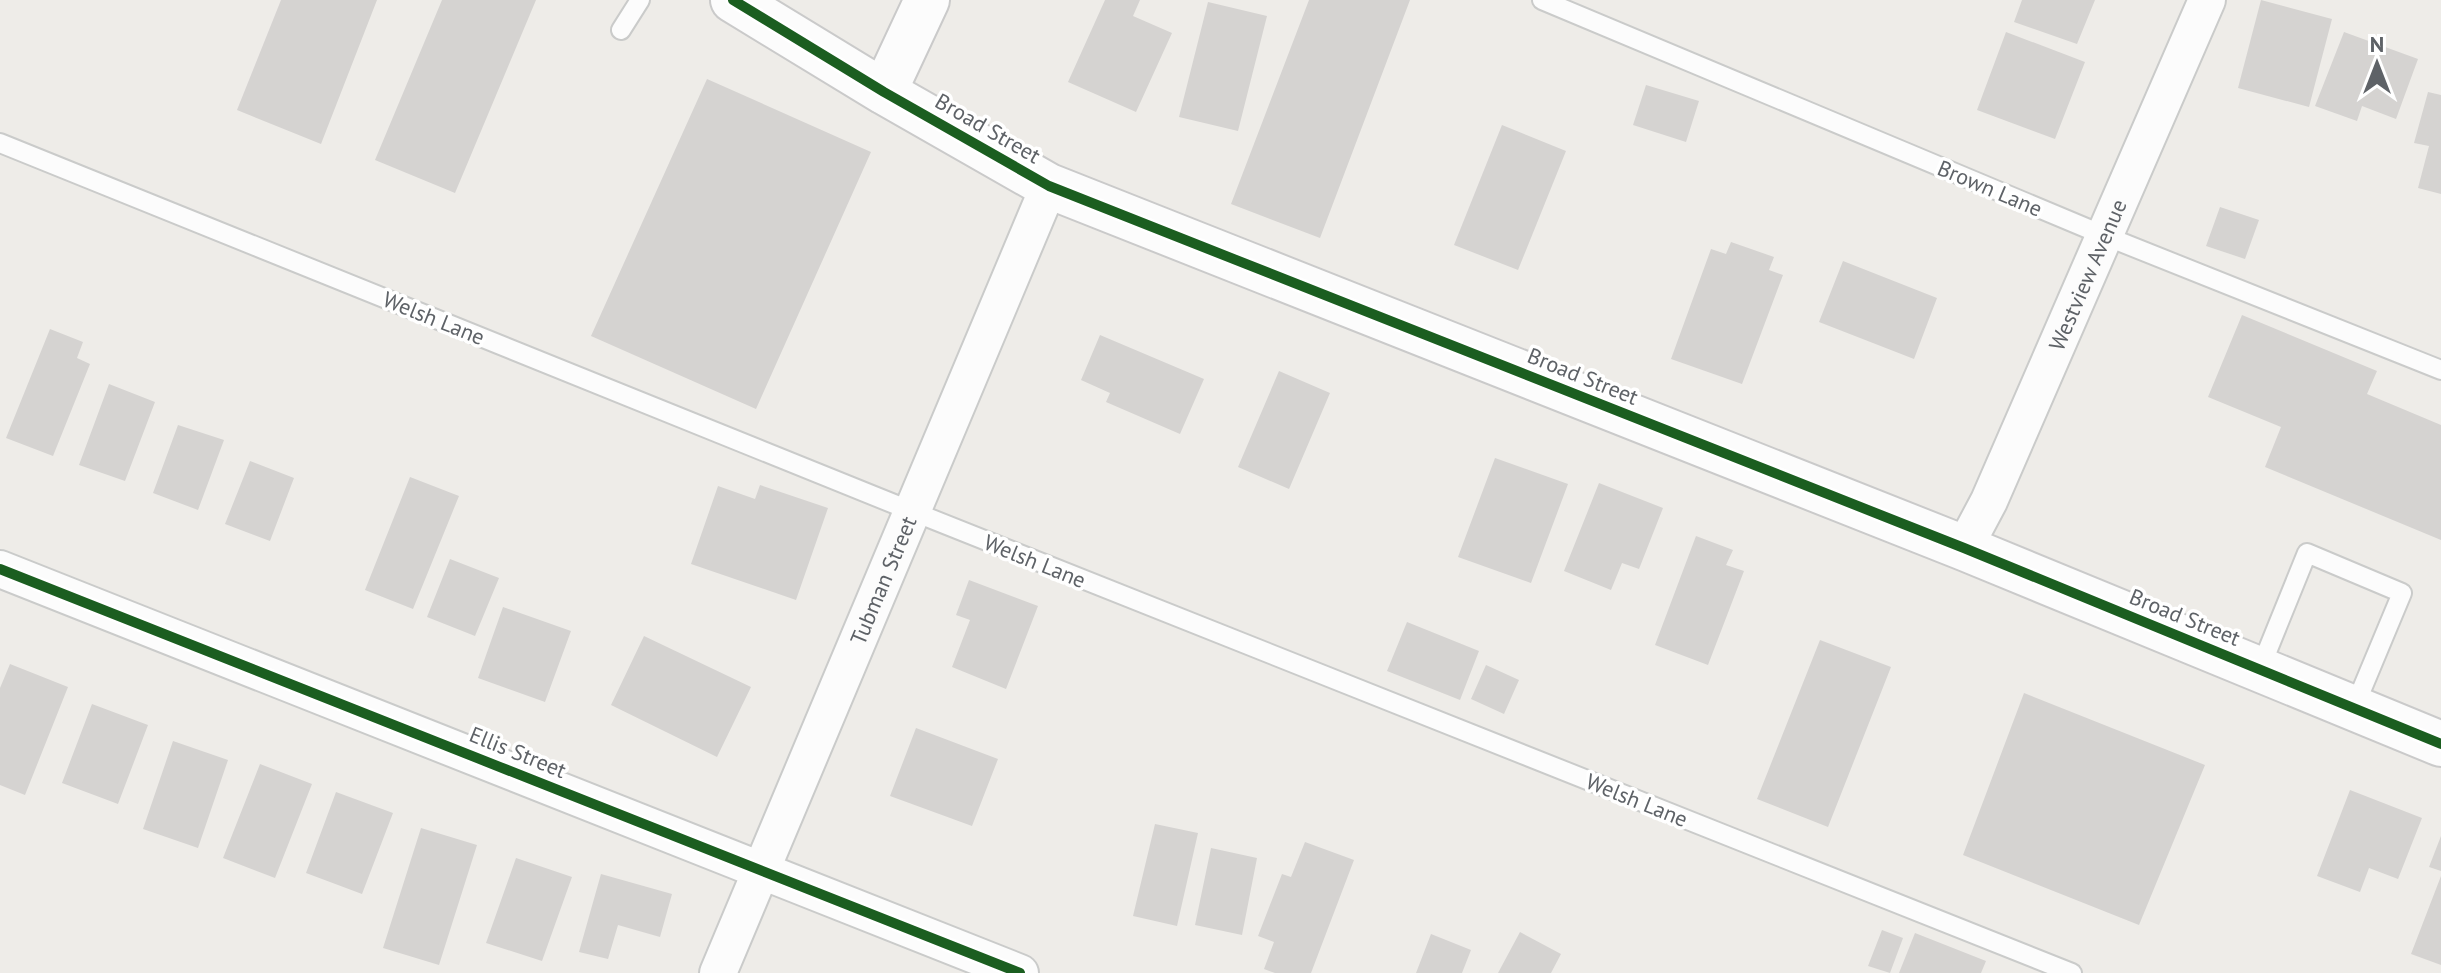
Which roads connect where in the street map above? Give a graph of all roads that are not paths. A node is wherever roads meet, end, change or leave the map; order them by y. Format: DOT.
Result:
graph roads {
  1 [pos="640,0"];
  2 [pos="733,0"];
  3 [pos="927,0"];
  4 [pos="1542,0"];
  5 [pos="2207,0"];
  6 [pos="621,30"];
  7 [pos="884,92"];
  8 [pos="0,143"];
  9 [pos="1049,186"];
  10 [pos="2103,235"];
  11 [pos="2441,370"];
  12 [pos="914,512"];
  13 [pos="1964,548"];
  14 [pos="0,569"];
  15 [pos="2260,669"];
  16 [pos="2354,708"];
  17 [pos="2441,744"];
  18 [pos="760,869"];
  19 [pos="718,973"];
  20 [pos="1020,973"];
  21 [pos="2072,973"];
  1 -- 6 [label="lane"];
  2 -- 7 [label="main road, Broad Street"];
  3 -- 7 [label="main road"];
  4 -- 10 [label="lane, Brown Lane"];
  5 -- 10 [label="street, Westview Avenue"];
  7 -- 9 [label="main road, Broad Street"];
  8 -- 12 [label="lane, Welsh Lane"];
  9 -- 12 [label="street, Tubman Street"];
  9 -- 13 [label="main road, Broad Street"];
  10 -- 11 [label="lane, Brown Lane"];
  10 -- 13 [label="street, Westview Avenue"];
  12 -- 18 [label="street, Tubman Street"];
  12 -- 21 [label="lane, Welsh Lane"];
  13 -- 15 [label="main road, Broad Street"];
  14 -- 18 [label="street, Ellis Street"];
  15 -- 16 [label="main road, Broad Street"];
  15 -- 16 [label="lane"];
  16 -- 17 [label="main road, Broad Street"];
  18 -- 19 [label="street, Tubman Street"];
  18 -- 20 [label="street, Ellis Street"];
}
